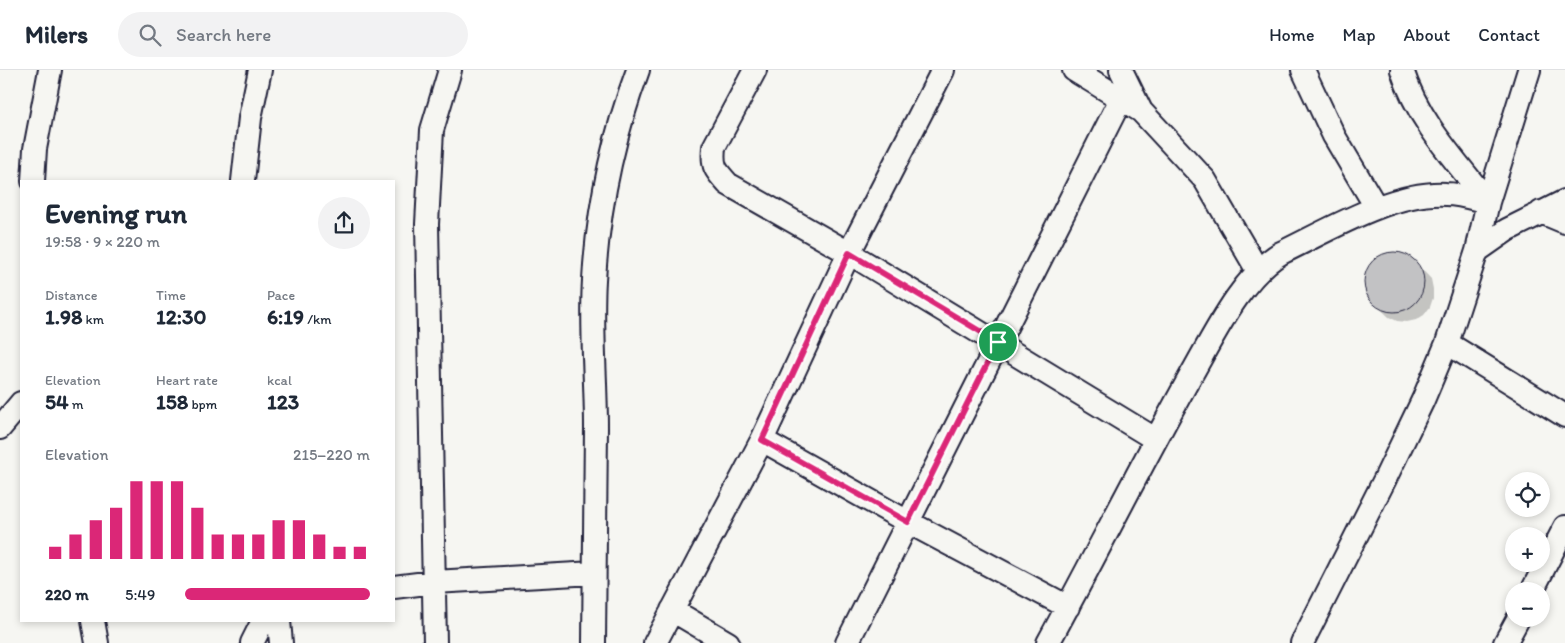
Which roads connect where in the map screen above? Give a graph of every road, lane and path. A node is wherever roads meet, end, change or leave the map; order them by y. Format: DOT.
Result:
graph roads {
  1 [pos="50,70"];
  2 [pos="260,70"];
  3 [pos="450,70"];
  4 [pos="638,70"];
  5 [pos="755,70"];
  6 [pos="943,70"];
  7 [pos="1074,70"];
  8 [pos="1120,70"];
  9 [pos="1303,70"];
  10 [pos="1402,70"];
  11 [pos="1529,70"];
  12 [pos="1121,99"];
  13 [pos="1141,111"];
  14 [pos="32,180"];
  15 [pos="243,180"];
  16 [pos="1565,201"];
  17 [pos="1488,202"];
  18 [pos="1376,207"];
  19 [pos="1541,212"];
  20 [pos="1565,222"];
  21 [pos="1477,251"];
  22 [pos="849,253"];
  23 [pos="1258,270"];
  24 [pos="998,342"];
  25 [pos="1447,343"];
  26 [pos="20,404"];
  27 [pos="1565,416"];
  28 [pos="0,428"];
  29 [pos="1155,439"];
  30 [pos="762,440"];
  31 [pos="908,522"];
  32 [pos="1565,527"];
  33 [pos="594,573"];
  34 [pos="434,582"];
  35 [pos="1537,582"];
  36 [pos="395,587"];
  37 [pos="1068,608"];
  38 [pos="672,610"];
  39 [pos="93,622"];
  40 [pos="262,622"];
  41 [pos="279,622"];
  42 [pos="1514,627"];
  43 [pos="97,643"];
  44 [pos="252,643"];
  45 [pos="281,643"];
  46 [pos="434,643"];
  47 [pos="594,643"];
  48 [pos="654,643"];
  49 [pos="728,643"];
  50 [pos="847,643"];
  51 [pos="1048,643"];
  52 [pos="1302,643"];
  53 [pos="1505,643"];
  1 -- 14 [label="street"];
  2 -- 15 [label="street"];
  3 -- 34 [label="street"];
  4 -- 33 [label="street"];
  5 -- 22 [label="street"];
  6 -- 22 [label="street"];
  7 -- 12 [label="street"];
  8 -- 13 [label="street"];
  9 -- 18 [label="street"];
  10 -- 17 [label="street"];
  11 -- 17 [label="street"];
  12 -- 13 [label="street"];
  12 -- 24 [label="street"];
  13 -- 23 [label="street"];
  16 -- 19 [label="street"];
  17 -- 18 [label="street"];
  17 -- 21 [label="street"];
  18 -- 23 [label="street"];
  19 -- 20 [label="street"];
  19 -- 21 [label="street"];
  21 -- 25 [label="street"];
  22 -- 24 [label="street"];
  22 -- 30 [label="street"];
  23 -- 29 [label="street"];
  24 -- 29 [label="street"];
  24 -- 31 [label="street"];
  25 -- 27 [label="street"];
  25 -- 52 [label="street"];
  26 -- 28 [label="street"];
  29 -- 37 [label="street"];
  30 -- 31 [label="street"];
  30 -- 38 [label="street"];
  31 -- 37 [label="street"];
  31 -- 50 [label="street"];
  32 -- 35 [label="street"];
  33 -- 34 [label="street"];
  33 -- 47 [label="street"];
  34 -- 36 [label="street"];
  34 -- 46 [label="street"];
  37 -- 51 [label="street"];
  38 -- 48 [label="street"];
  38 -- 49 [label="street"];
  39 -- 43 [label="street"];
  40 -- 44 [label="street"];
  41 -- 45 [label="street"];
  42 -- 53 [label="street"];
}
